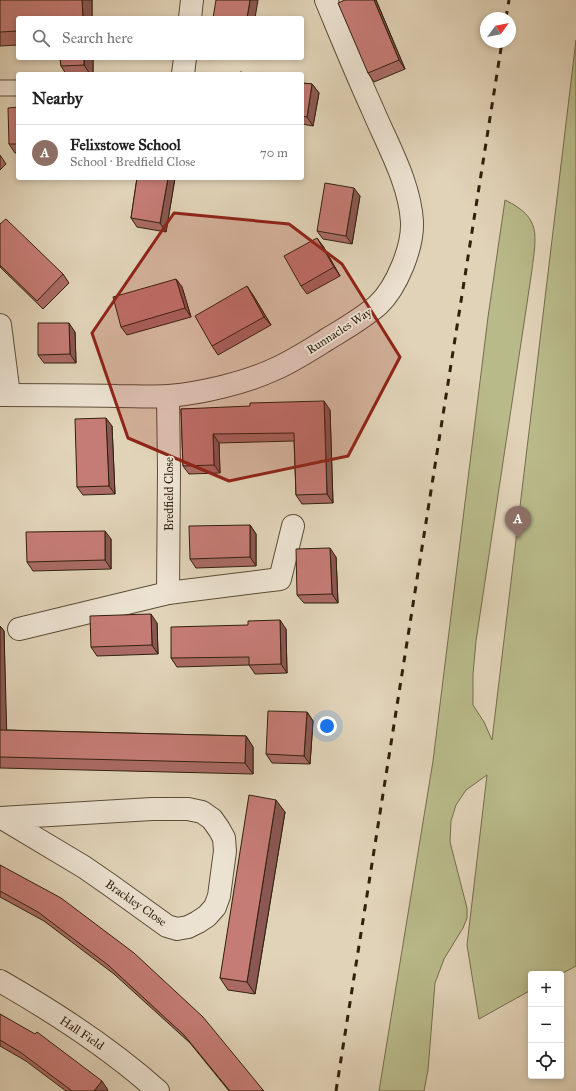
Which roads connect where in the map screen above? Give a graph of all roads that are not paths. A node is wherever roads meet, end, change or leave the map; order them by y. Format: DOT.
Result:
graph roads {
  1 [pos="192,0"];
  2 [pos="326,0"];
  3 [pos="190,16"];
  4 [pos="185,60"];
  5 [pos="183,72"];
  6 [pos="0,88"];
  7 [pos="16,88"];
  8 [pos="0,325"];
  9 [pos="4,395"];
  10 [pos="168,396"];
  11 [pos="294,526"];
  12 [pos="168,593"];
  13 [pos="19,629"];
  14 [pos="1,818"];
  15 [pos="0,981"];
  16 [pos="158,1091"];
  1 -- 3 [label="street"];
  2 -- 10 [label="street, Runnacles Way"];
  4 -- 5 [label="street"];
  6 -- 7 [label="lane"];
  8 -- 9 [label="street"];
  9 -- 10 [label="street, Runnacles Way"];
  10 -- 12 [label="street, Bredfield Close"];
  11 -- 12 [label="street"];
  12 -- 13 [label="street"];
  14 -- 14 [label="street, Brackley Close"];
  15 -- 16 [label="street, Hall Field"];
}
